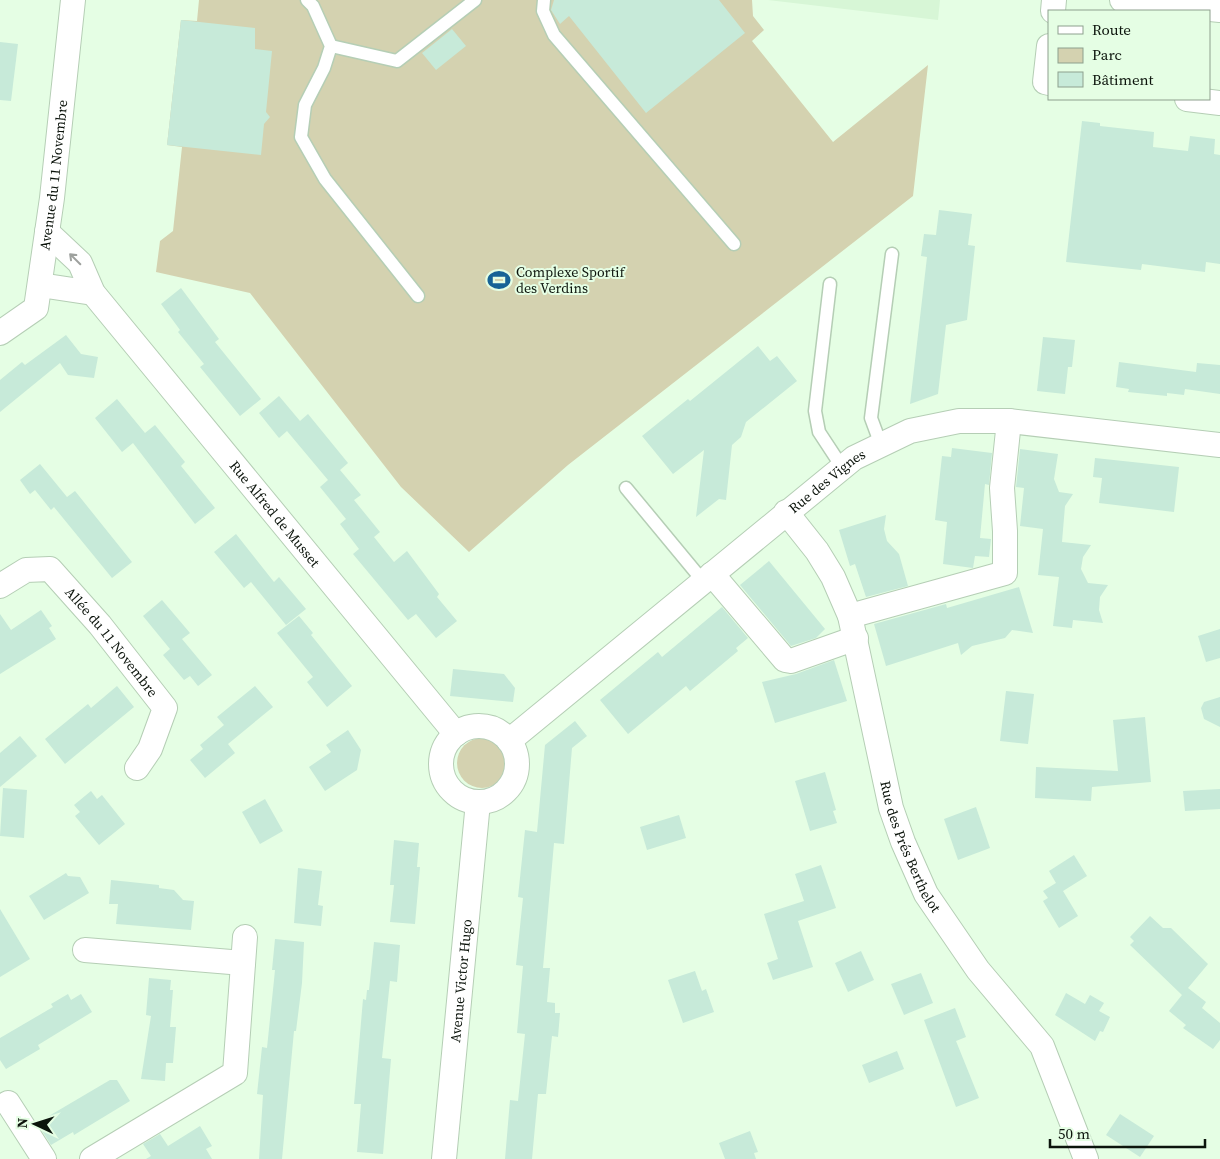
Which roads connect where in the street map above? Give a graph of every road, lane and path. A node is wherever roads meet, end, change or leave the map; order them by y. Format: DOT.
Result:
graph roads {
  1 [pos="73,0"];
  2 [pos="307,0"];
  3 [pos="475,0"];
  4 [pos="544,0"];
  5 [pos="1122,0"];
  6 [pos="1220,10"];
  7 [pos="331,46"];
  8 [pos="1048,64"];
  9 [pos="1047,82"];
  10 [pos="1195,100"];
  11 [pos="1220,103"];
  12 [pos="47,232"];
  13 [pos="734,244"];
  14 [pos="892,254"];
  15 [pos="830,284"];
  16 [pos="40,285"];
  17 [pos="93,292"];
  18 [pos="418,296"];
  19 [pos="0,333"];
  20 [pos="1009,421"];
  21 [pos="882,445"];
  22 [pos="1220,445"];
  23 [pos="842,468"];
  24 [pos="626,488"];
  25 [pos="786,512"];
  26 [pos="707,578"];
  27 [pos="0,586"];
  28 [pos="853,627"];
  29 [pos="456,734"];
  30 [pos="509,741"];
  31 [pos="137,768"];
  32 [pos="478,802"];
  33 [pos="245,937"];
  34 [pos="85,950"];
  35 [pos="243,963"];
  36 [pos="8,1103"];
  37 [pos="44,1159"];
  38 [pos="92,1159"];
  39 [pos="444,1159"];
  40 [pos="1086,1159"];
  1 -- 12 [label="street, Avenue du 11 Novembre"];
  2 -- 7 [label="lane"];
  3 -- 7 [label="lane"];
  4 -- 13 [label="lane"];
  5 -- 6 [label="street"];
  7 -- 18 [label="lane"];
  8 -- 9 [label="street"];
  10 -- 11 [label="street"];
  12 -- 16 [label="street, Avenue du 11 Novembre"];
  17 -- 12 [label="street, Rue Alfred de Musset, one-way"];
  14 -- 21 [label="lane"];
  15 -- 23 [label="lane"];
  16 -- 17 [label="street"];
  16 -- 19 [label="street, Avenue du 11 Novembre"];
  17 -- 29 [label="street, Rue Alfred de Musset"];
  20 -- 21 [label="street, Rue des Vignes"];
  20 -- 22 [label="street, Rue des Vignes"];
  20 -- 28 [label="street"];
  21 -- 23 [label="street, Rue des Vignes"];
  23 -- 25 [label="street, Rue des Vignes"];
  24 -- 26 [label="lane"];
  25 -- 26 [label="street, Rue des Vignes"];
  25 -- 28 [label="street, Rue des Prés Berthelot"];
  26 -- 28 [label="street"];
  26 -- 30 [label="street, Rue des Vignes"];
  27 -- 31 [label="street, Allée du 11 Novembre"];
  28 -- 40 [label="street, Rue des Prés Berthelot"];
  29 -- 30 [label="street"];
  29 -- 32 [label="street"];
  30 -- 32 [label="street"];
  32 -- 39 [label="street, Avenue Victor Hugo"];
  33 -- 35 [label="street"];
  34 -- 35 [label="street"];
  35 -- 38 [label="street"];
  36 -- 37 [label="street"];
}
